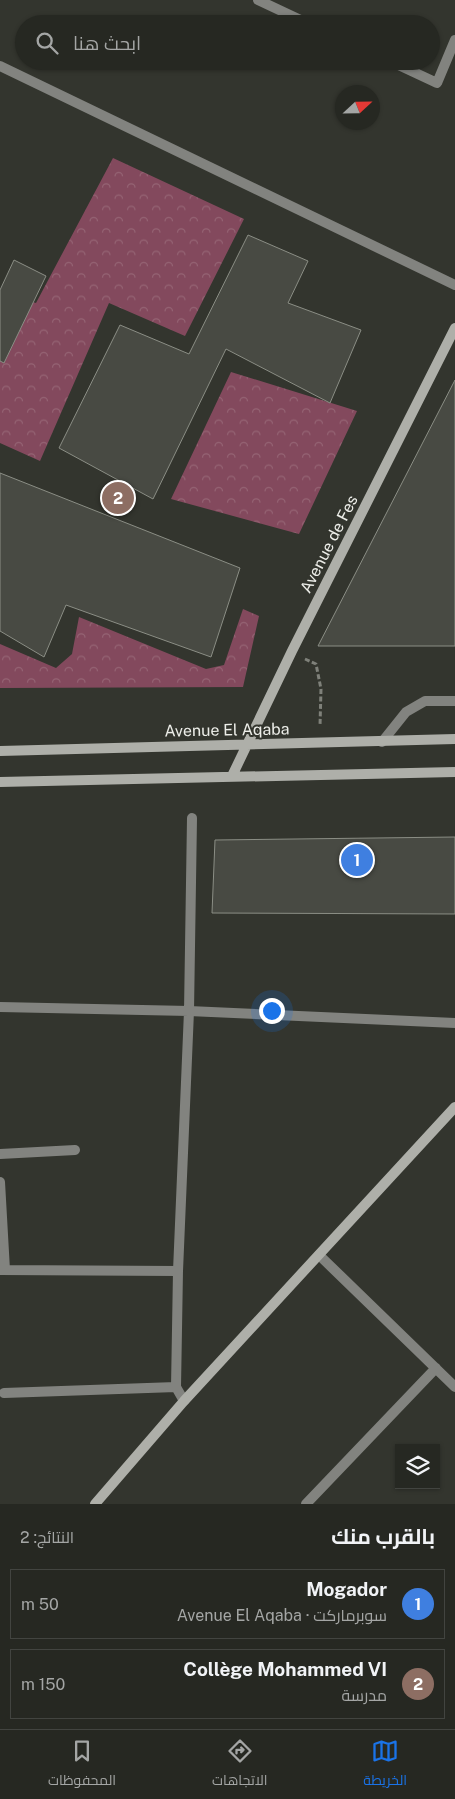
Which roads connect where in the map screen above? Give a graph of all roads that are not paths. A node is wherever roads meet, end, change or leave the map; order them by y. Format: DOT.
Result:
graph roads {
  1 [pos="258,0"];
  2 [pos="290,15"];
  3 [pos="455,40"];
  4 [pos="0,66"];
  5 [pos="409,70"];
  6 [pos="455,285"];
  7 [pos="455,328"];
  8 [pos="455,701"];
  9 [pos="455,739"];
  10 [pos="382,742"];
  11 [pos="246,745"];
  12 [pos="0,751"];
  13 [pos="455,772"];
  14 [pos="232,776"];
  15 [pos="0,782"];
  16 [pos="192,818"];
  17 [pos="0,1007"];
  18 [pos="189,1011"];
  19 [pos="455,1023"];
  20 [pos="455,1107"];
  21 [pos="76,1150"];
  22 [pos="0,1154"];
  23 [pos="0,1182"];
  24 [pos="319,1255"];
  25 [pos="2,1270"];
  26 [pos="178,1271"];
  27 [pos="436,1368"];
  28 [pos="176,1387"];
  29 [pos="455,1387"];
  30 [pos="4,1393"];
  31 [pos="184,1401"];
  32 [pos="95,1504"];
  33 [pos="306,1504"];
  1 -- 2 [label="street"];
  3 -- 5 [label="street"];
  4 -- 6 [label="street"];
  7 -- 11 [label="street, Avenue de Fes"];
  8 -- 10 [label="street"];
  9 -- 10 [label="street, Avenue El Aqaba"];
  10 -- 11 [label="street, Avenue El Aqaba"];
  11 -- 12 [label="street, Avenue El Aqaba"];
  11 -- 14 [label="street, Avenue de Fes"];
  13 -- 14 [label="street"];
  14 -- 15 [label="street"];
  16 -- 18 [label="street"];
  17 -- 18 [label="street"];
  18 -- 19 [label="street"];
  18 -- 26 [label="street"];
  20 -- 24 [label="street"];
  21 -- 22 [label="street"];
  23 -- 25 [label="street"];
  24 -- 27 [label="street"];
  24 -- 31 [label="street"];
  25 -- 26 [label="street"];
  26 -- 28 [label="street"];
  27 -- 29 [label="street"];
  27 -- 33 [label="street"];
  28 -- 30 [label="street"];
  28 -- 31 [label="street"];
  31 -- 32 [label="street"];
}
